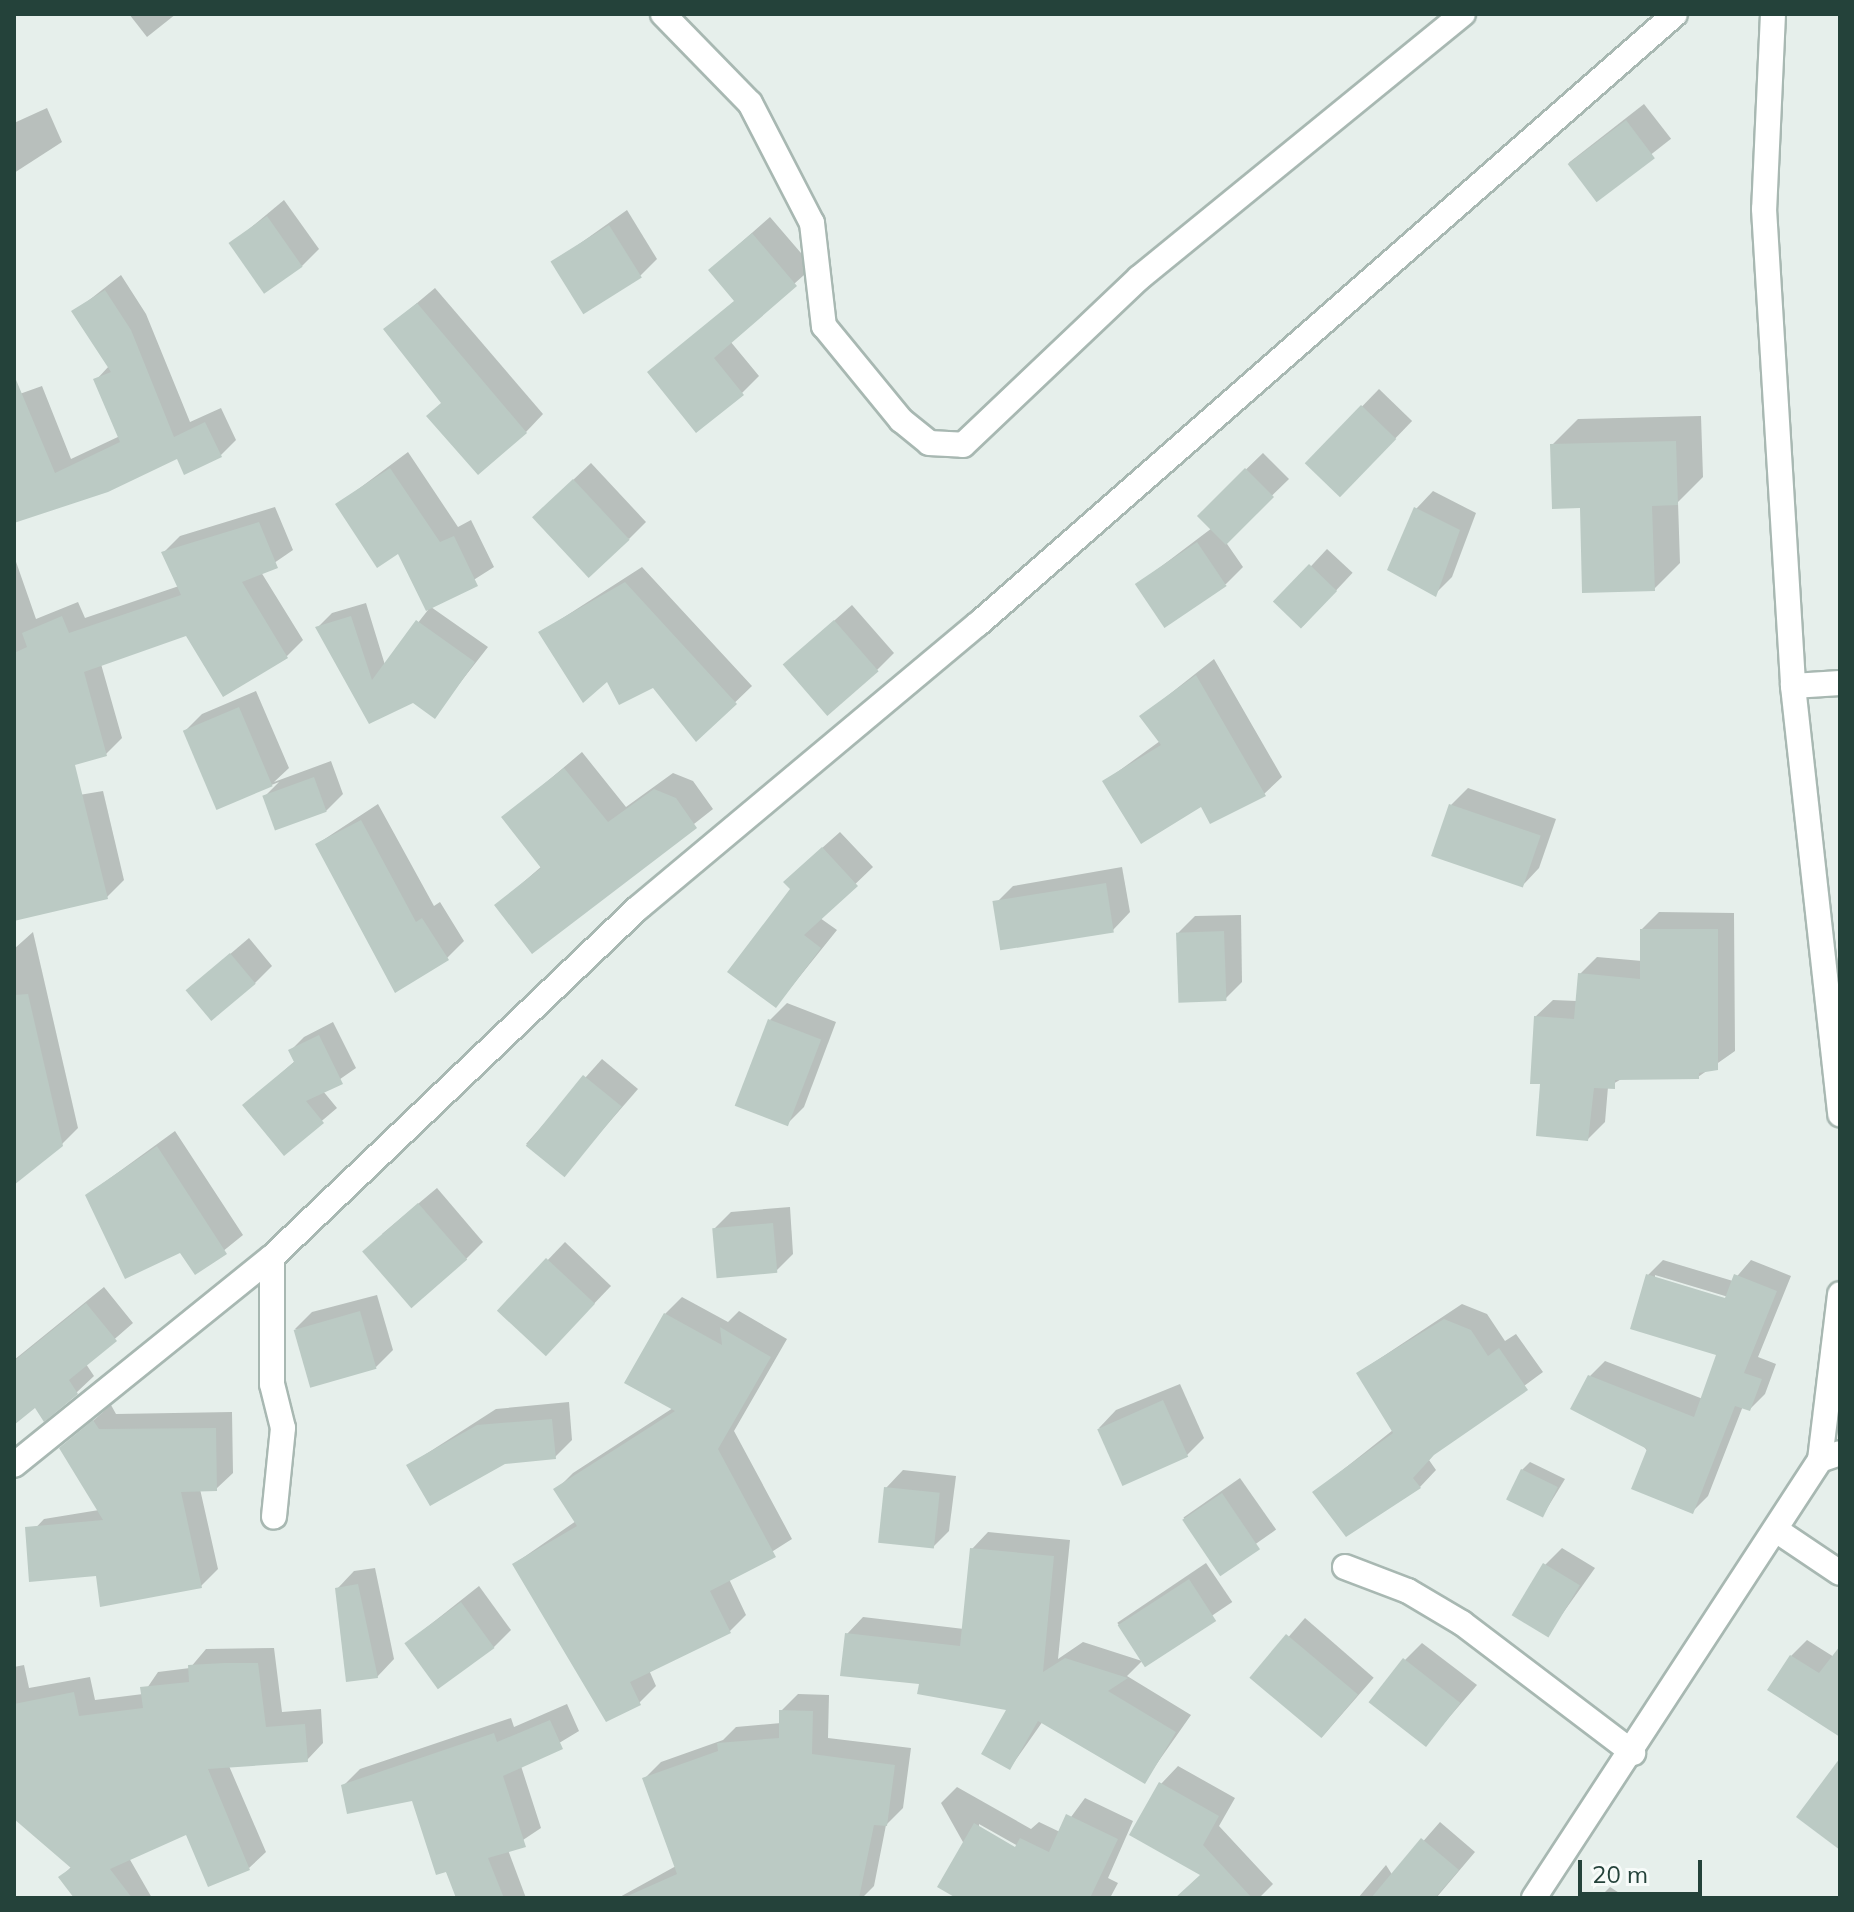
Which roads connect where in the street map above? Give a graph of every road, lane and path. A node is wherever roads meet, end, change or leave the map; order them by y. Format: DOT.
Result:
graph roads {
  1 [pos="663,14"];
  2 [pos="1463,14"];
  3 [pos="1675,14"];
  4 [pos="1773,14"];
  5 [pos="1840,683"];
  6 [pos="1793,686"];
  7 [pos="1836,1001"];
  8 [pos="1840,1114"];
  9 [pos="272,1257"];
  10 [pos="1840,1294"];
  11 [pos="1830,1456"];
  12 [pos="14,1465"];
  13 [pos="274,1517"];
  14 [pos="1779,1532"];
  15 [pos="1345,1567"];
  16 [pos="1840,1573"];
  17 [pos="1633,1753"];
  18 [pos="1534,1898"];
  1 -- 2 [label="street"];
  3 -- 9 [label="street"];
  4 -- 6 [label="street"];
  5 -- 6 [label="street"];
  6 -- 7 [label="street"];
  7 -- 8 [label="street"];
  9 -- 12 [label="street"];
  9 -- 13 [label="street"];
  10 -- 11 [label="street"];
  11 -- 14 [label="street"];
  14 -- 16 [label="street"];
  14 -- 17 [label="street"];
  15 -- 17 [label="street"];
  17 -- 18 [label="street"];
}
